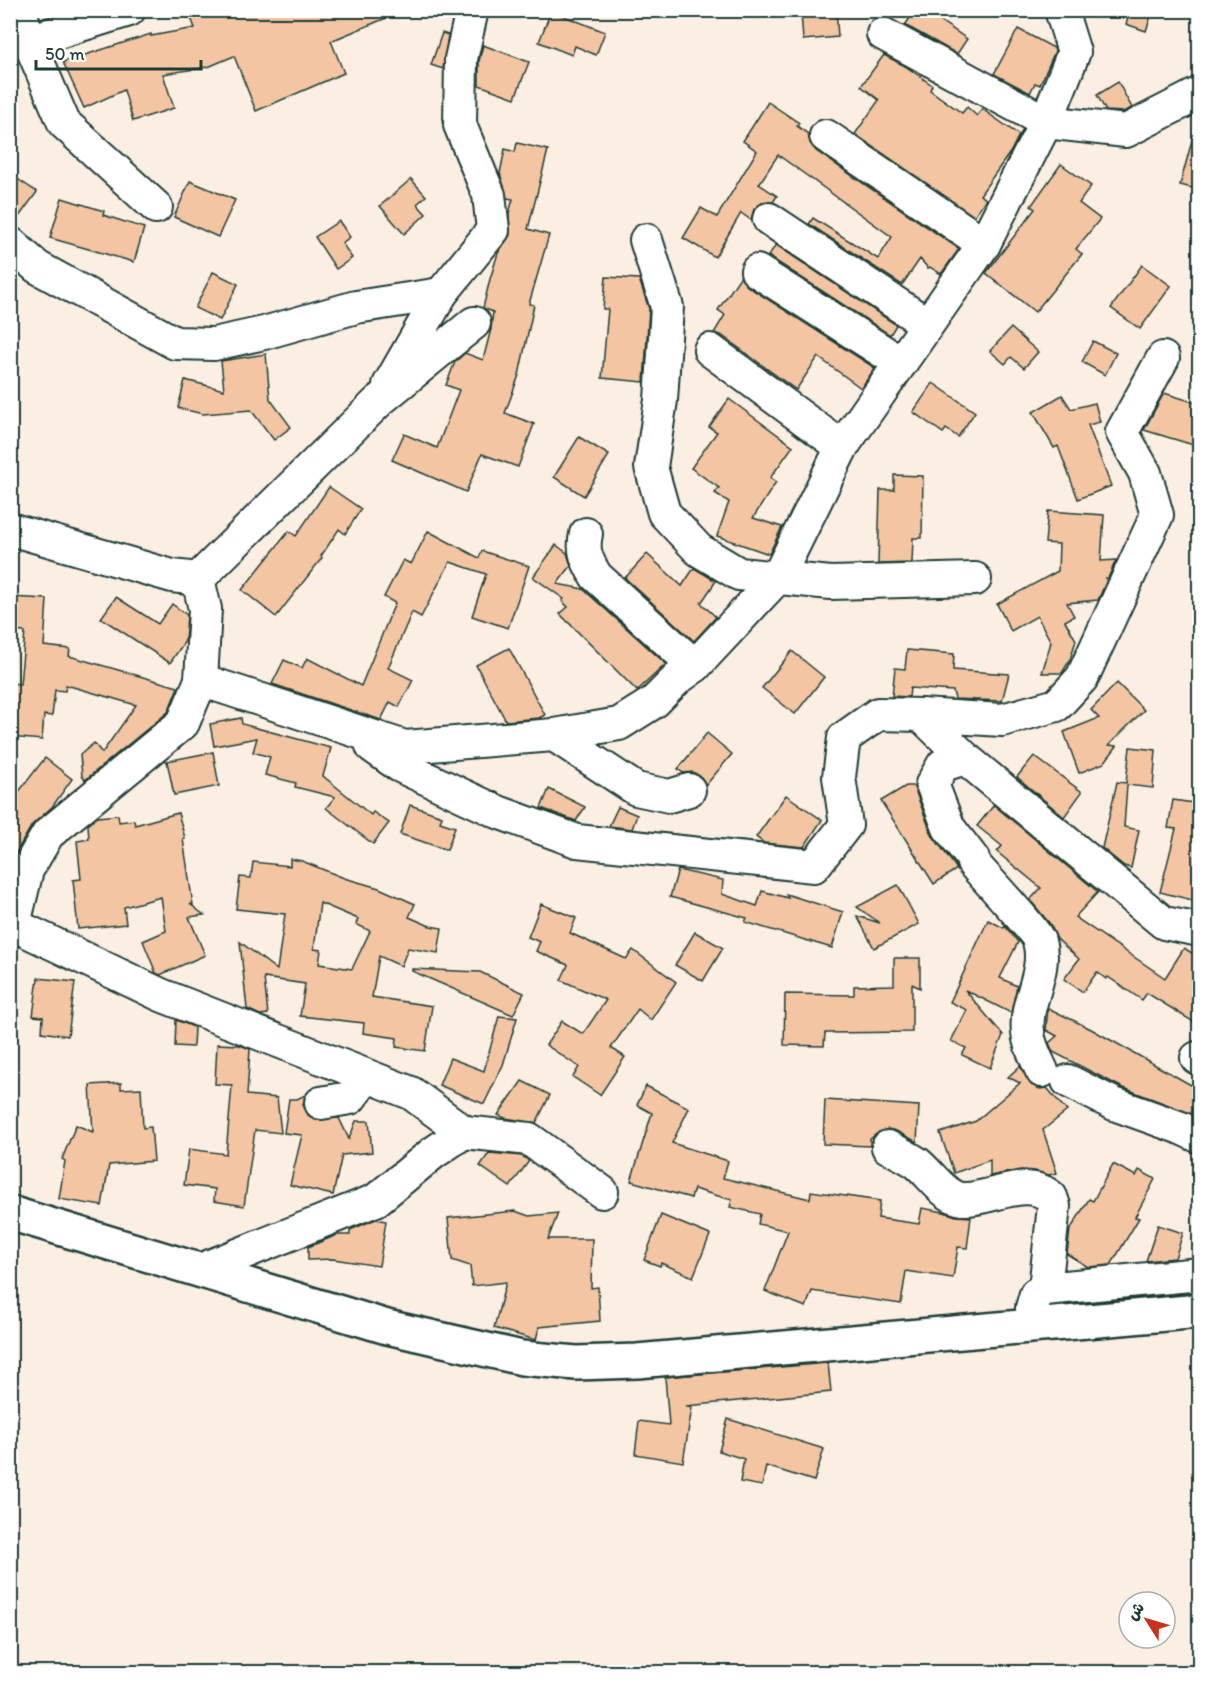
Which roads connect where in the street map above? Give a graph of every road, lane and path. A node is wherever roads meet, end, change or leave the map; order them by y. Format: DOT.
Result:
graph roads {
  1 [pos="20,10"];
  2 [pos="129,10"];
  3 [pos="472,10"];
  4 [pos="1061,10"];
  5 [pos="883,34"];
  6 [pos="29,40"];
  7 [pos="1200,93"];
  8 [pos="1046,122"];
  9 [pos="826,136"];
  10 [pos="156,207"];
  11 [pos="769,219"];
  12 [pos="646,240"];
  13 [pos="10,243"];
  14 [pos="984,244"];
  15 [pos="757,271"];
  16 [pos="441,294"];
  17 [pos="474,323"];
  18 [pos="927,324"];
  19 [pos="710,350"];
  20 [pos="1163,358"];
  21 [pos="901,363"];
  22 [pos="381,399"];
  23 [pos="842,447"];
  24 [pos="10,529"];
  25 [pos="586,534"];
  26 [pos="778,577"];
  27 [pos="198,579"];
  28 [pos="975,579"];
  29 [pos="695,666"];
  30 [pos="201,680"];
  31 [pos="921,715"];
  32 [pos="363,734"];
  33 [pos="554,735"];
  34 [pos="965,758"];
  35 [pos="690,790"];
  36 [pos="12,923"];
  37 [pos="1196,925"];
  38 [pos="367,1076"];
  39 [pos="321,1103"];
  40 [pos="464,1131"];
  41 [pos="1200,1137"];
  42 [pos="888,1147"];
  43 [pos="602,1192"];
  44 [pos="10,1213"];
  45 [pos="200,1270"];
  46 [pos="1200,1274"];
  47 [pos="1045,1289"];
  48 [pos="1200,1311"];
  49 [pos="1035,1325"];
  1 -- 6 [label="street"];
  2 -- 6 [label="street"];
  3 -- 16 [label="street"];
  4 -- 8 [label="street"];
  5 -- 8 [label="street"];
  6 -- 10 [label="street"];
  7 -- 8 [label="street"];
  8 -- 14 [label="street"];
  9 -- 14 [label="street"];
  11 -- 18 [label="street"];
  12 -- 26 [label="street"];
  13 -- 16 [label="street"];
  14 -- 18 [label="street"];
  15 -- 21 [label="street"];
  16 -- 22 [label="street"];
  17 -- 22 [label="street"];
  18 -- 21 [label="street"];
  19 -- 23 [label="street"];
  20 -- 31 [label="street"];
  21 -- 23 [label="street"];
  22 -- 27 [label="street"];
  23 -- 26 [label="street"];
  24 -- 27 [label="street"];
  25 -- 29 [label="street"];
  26 -- 28 [label="street"];
  26 -- 29 [label="street"];
  27 -- 30 [label="street"];
  29 -- 33 [label="street"];
  30 -- 32 [label="street"];
  30 -- 36 [label="street"];
  31 -- 32 [label="street"];
  31 -- 34 [label="street"];
  32 -- 33 [label="street"];
  33 -- 35 [label="street"];
  34 -- 37 [label="street"];
  34 -- 41 [label="street"];
  36 -- 38 [label="street"];
  38 -- 39 [label="street"];
  38 -- 40 [label="street"];
  40 -- 43 [label="street"];
  40 -- 45 [label="street"];
  42 -- 47 [label="street"];
  44 -- 45 [label="main road"];
  45 -- 49 [label="main road"];
  46 -- 47 [label="street"];
  47 -- 49 [label="street"];
  48 -- 49 [label="main road"];
}
